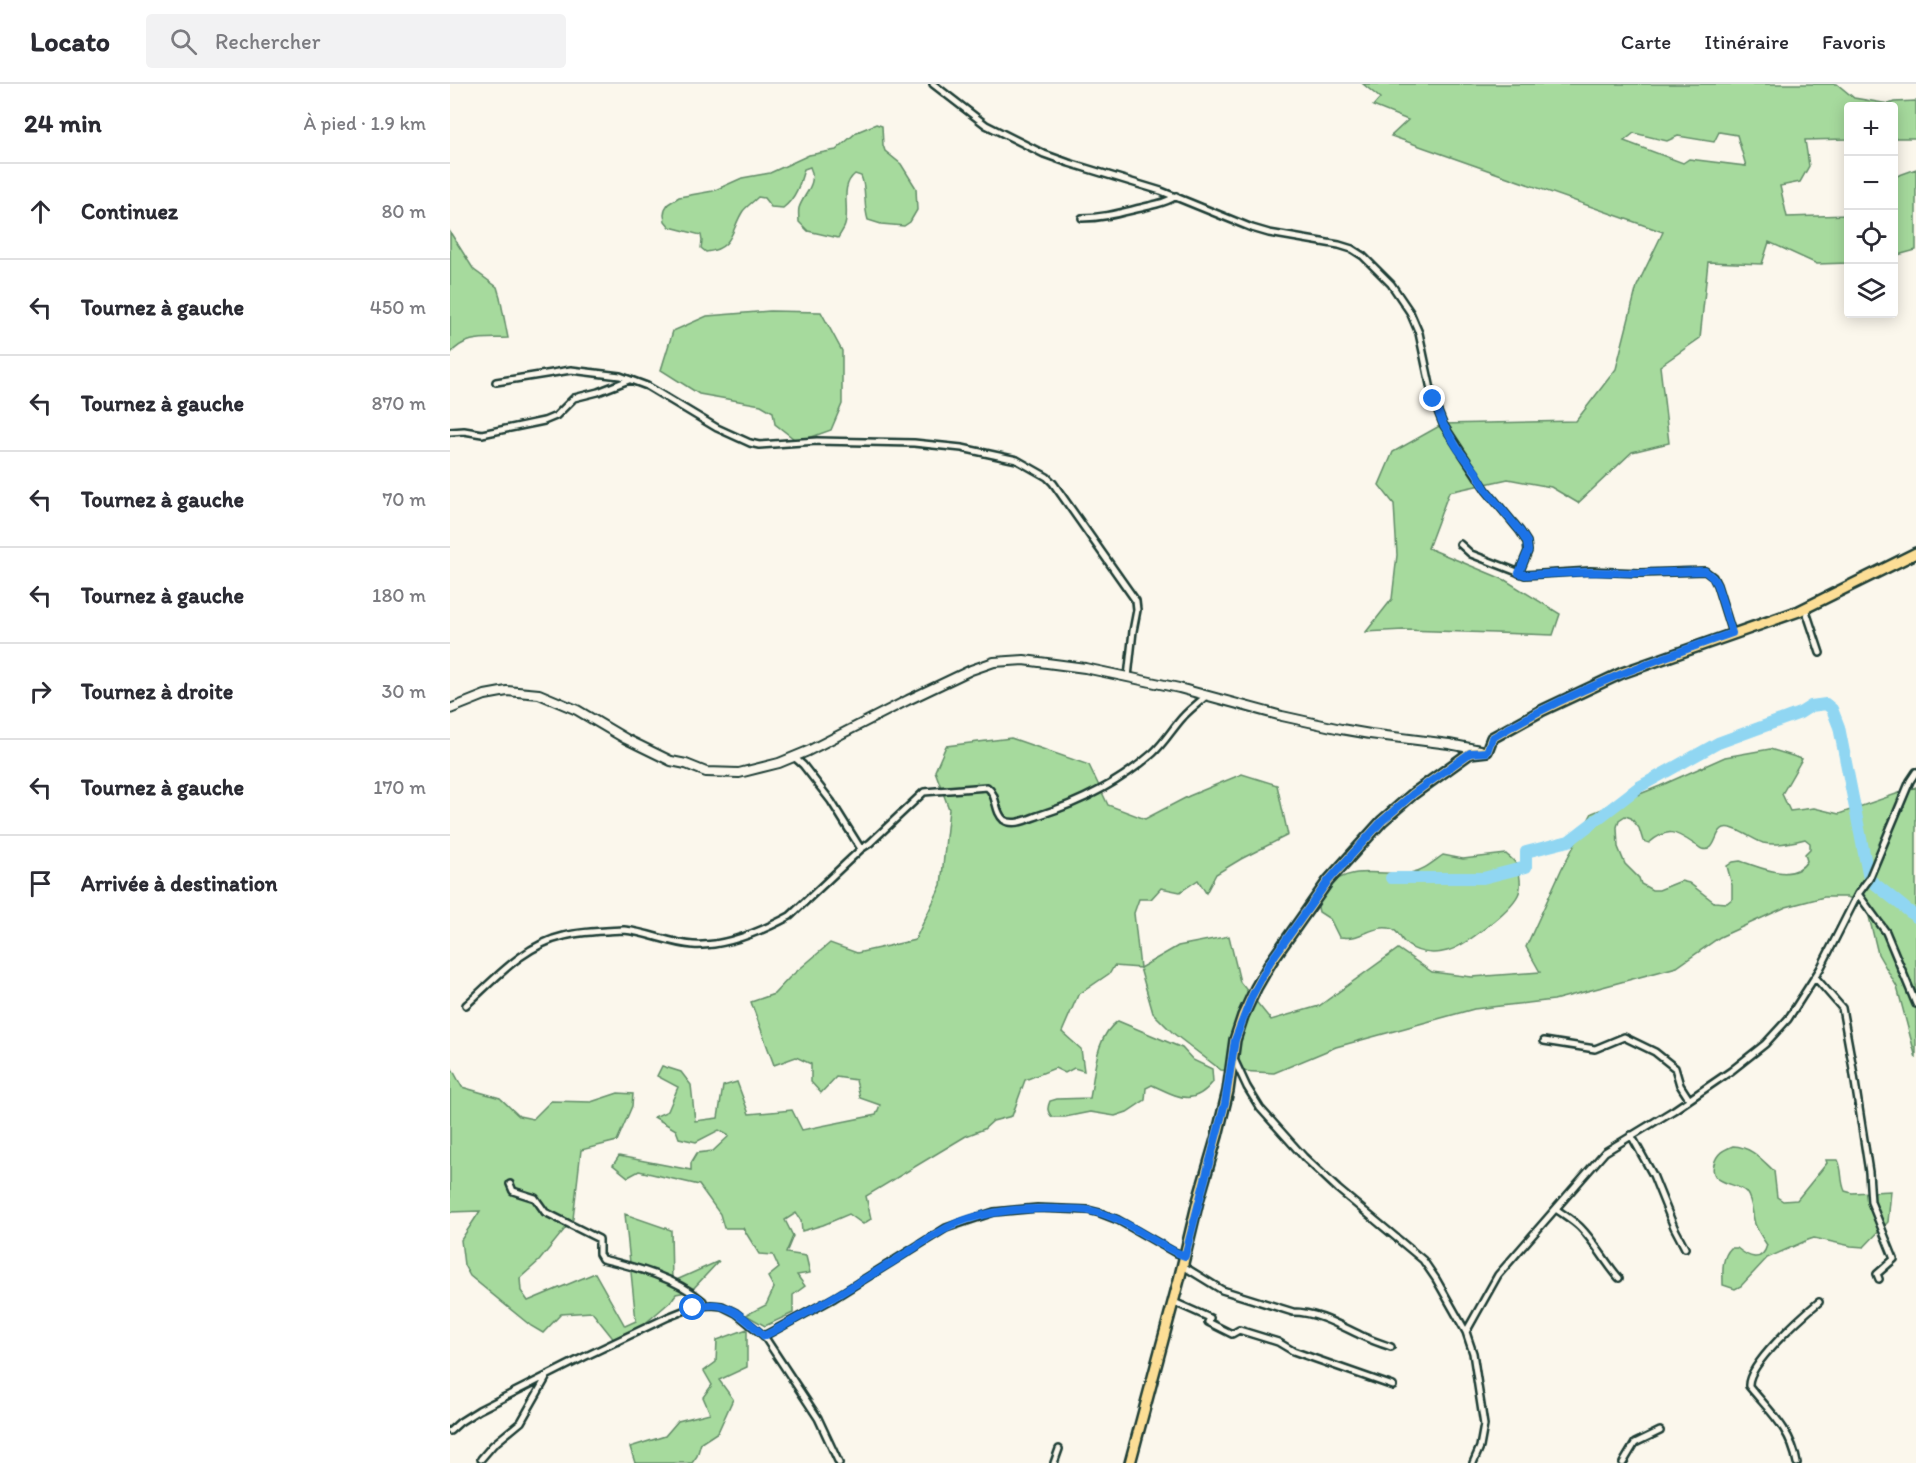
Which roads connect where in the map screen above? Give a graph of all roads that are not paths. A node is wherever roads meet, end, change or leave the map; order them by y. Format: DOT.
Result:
graph roads {
  1 [pos="933,84"];
  2 [pos="1176,196"];
  3 [pos="1082,218"];
  4 [pos="629,380"];
  5 [pos="496,382"];
  6 [pos="450,432"];
  7 [pos="1460,544"];
  8 [pos="1916,553"];
  9 [pos="1519,573"];
  10 [pos="1805,608"];
  11 [pos="1732,633"];
  12 [pos="1820,653"];
  13 [pos="1128,677"];
  14 [pos="1207,695"];
  15 [pos="450,709"];
  16 [pos="1487,752"];
  17 [pos="794,757"];
  18 [pos="1916,772"];
  19 [pos="861,849"];
  20 [pos="1857,894"];
  21 [pos="1815,977"];
  22 [pos="1916,1004"];
  23 [pos="466,1005"];
  24 [pos="1544,1041"];
  25 [pos="1233,1055"];
  26 [pos="1689,1099"];
  27 [pos="1631,1136"];
  28 [pos="510,1184"];
  29 [pos="1556,1209"];
  30 [pos="1685,1248"];
  31 [pos="1184,1261"];
  32 [pos="1619,1278"];
  33 [pos="1879,1279"];
  34 [pos="1174,1302"];
  35 [pos="1819,1302"];
  36 [pos="703,1306"];
  37 [pos="1466,1332"];
  38 [pos="764,1336"];
  39 [pos="1391,1347"];
  40 [pos="547,1376"];
  41 [pos="1393,1386"];
  42 [pos="450,1431"];
  43 [pos="1660,1431"];
  44 [pos="1059,1449"];
  45 [pos="481,1459"];
  46 [pos="839,1463"];
  47 [pos="1054,1463"];
  48 [pos="1130,1463"];
  49 [pos="1473,1463"];
  50 [pos="1623,1463"];
  51 [pos="1797,1463"];
  1 -- 2 [label="street"];
  2 -- 3 [label="street"];
  2 -- 9 [label="street"];
  4 -- 5 [label="street"];
  4 -- 6 [label="street"];
  4 -- 13 [label="street"];
  7 -- 9 [label="street"];
  8 -- 10 [label="main road"];
  9 -- 11 [label="street"];
  10 -- 11 [label="main road"];
  10 -- 12 [label="street"];
  11 -- 16 [label="main road"];
  13 -- 14 [label="street"];
  13 -- 17 [label="street"];
  14 -- 16 [label="street"];
  14 -- 19 [label="street"];
  15 -- 17 [label="street"];
  16 -- 25 [label="main road"];
  17 -- 19 [label="street"];
  18 -- 20 [label="street"];
  19 -- 23 [label="street"];
  20 -- 21 [label="street"];
  20 -- 22 [label="street"];
  21 -- 26 [label="street"];
  21 -- 33 [label="street"];
  24 -- 26 [label="street"];
  25 -- 31 [label="main road"];
  25 -- 37 [label="street"];
  26 -- 27 [label="street"];
  27 -- 29 [label="street"];
  27 -- 30 [label="street"];
  28 -- 36 [label="street"];
  29 -- 32 [label="street"];
  29 -- 37 [label="street"];
  31 -- 34 [label="main road"];
  31 -- 38 [label="street"];
  31 -- 39 [label="street"];
  34 -- 41 [label="street"];
  34 -- 48 [label="main road"];
  35 -- 51 [label="street"];
  36 -- 38 [label="street"];
  36 -- 40 [label="street"];
  37 -- 49 [label="street"];
  38 -- 46 [label="street"];
  40 -- 42 [label="street"];
  40 -- 45 [label="street"];
  43 -- 50 [label="street"];
  44 -- 47 [label="street"];
}
